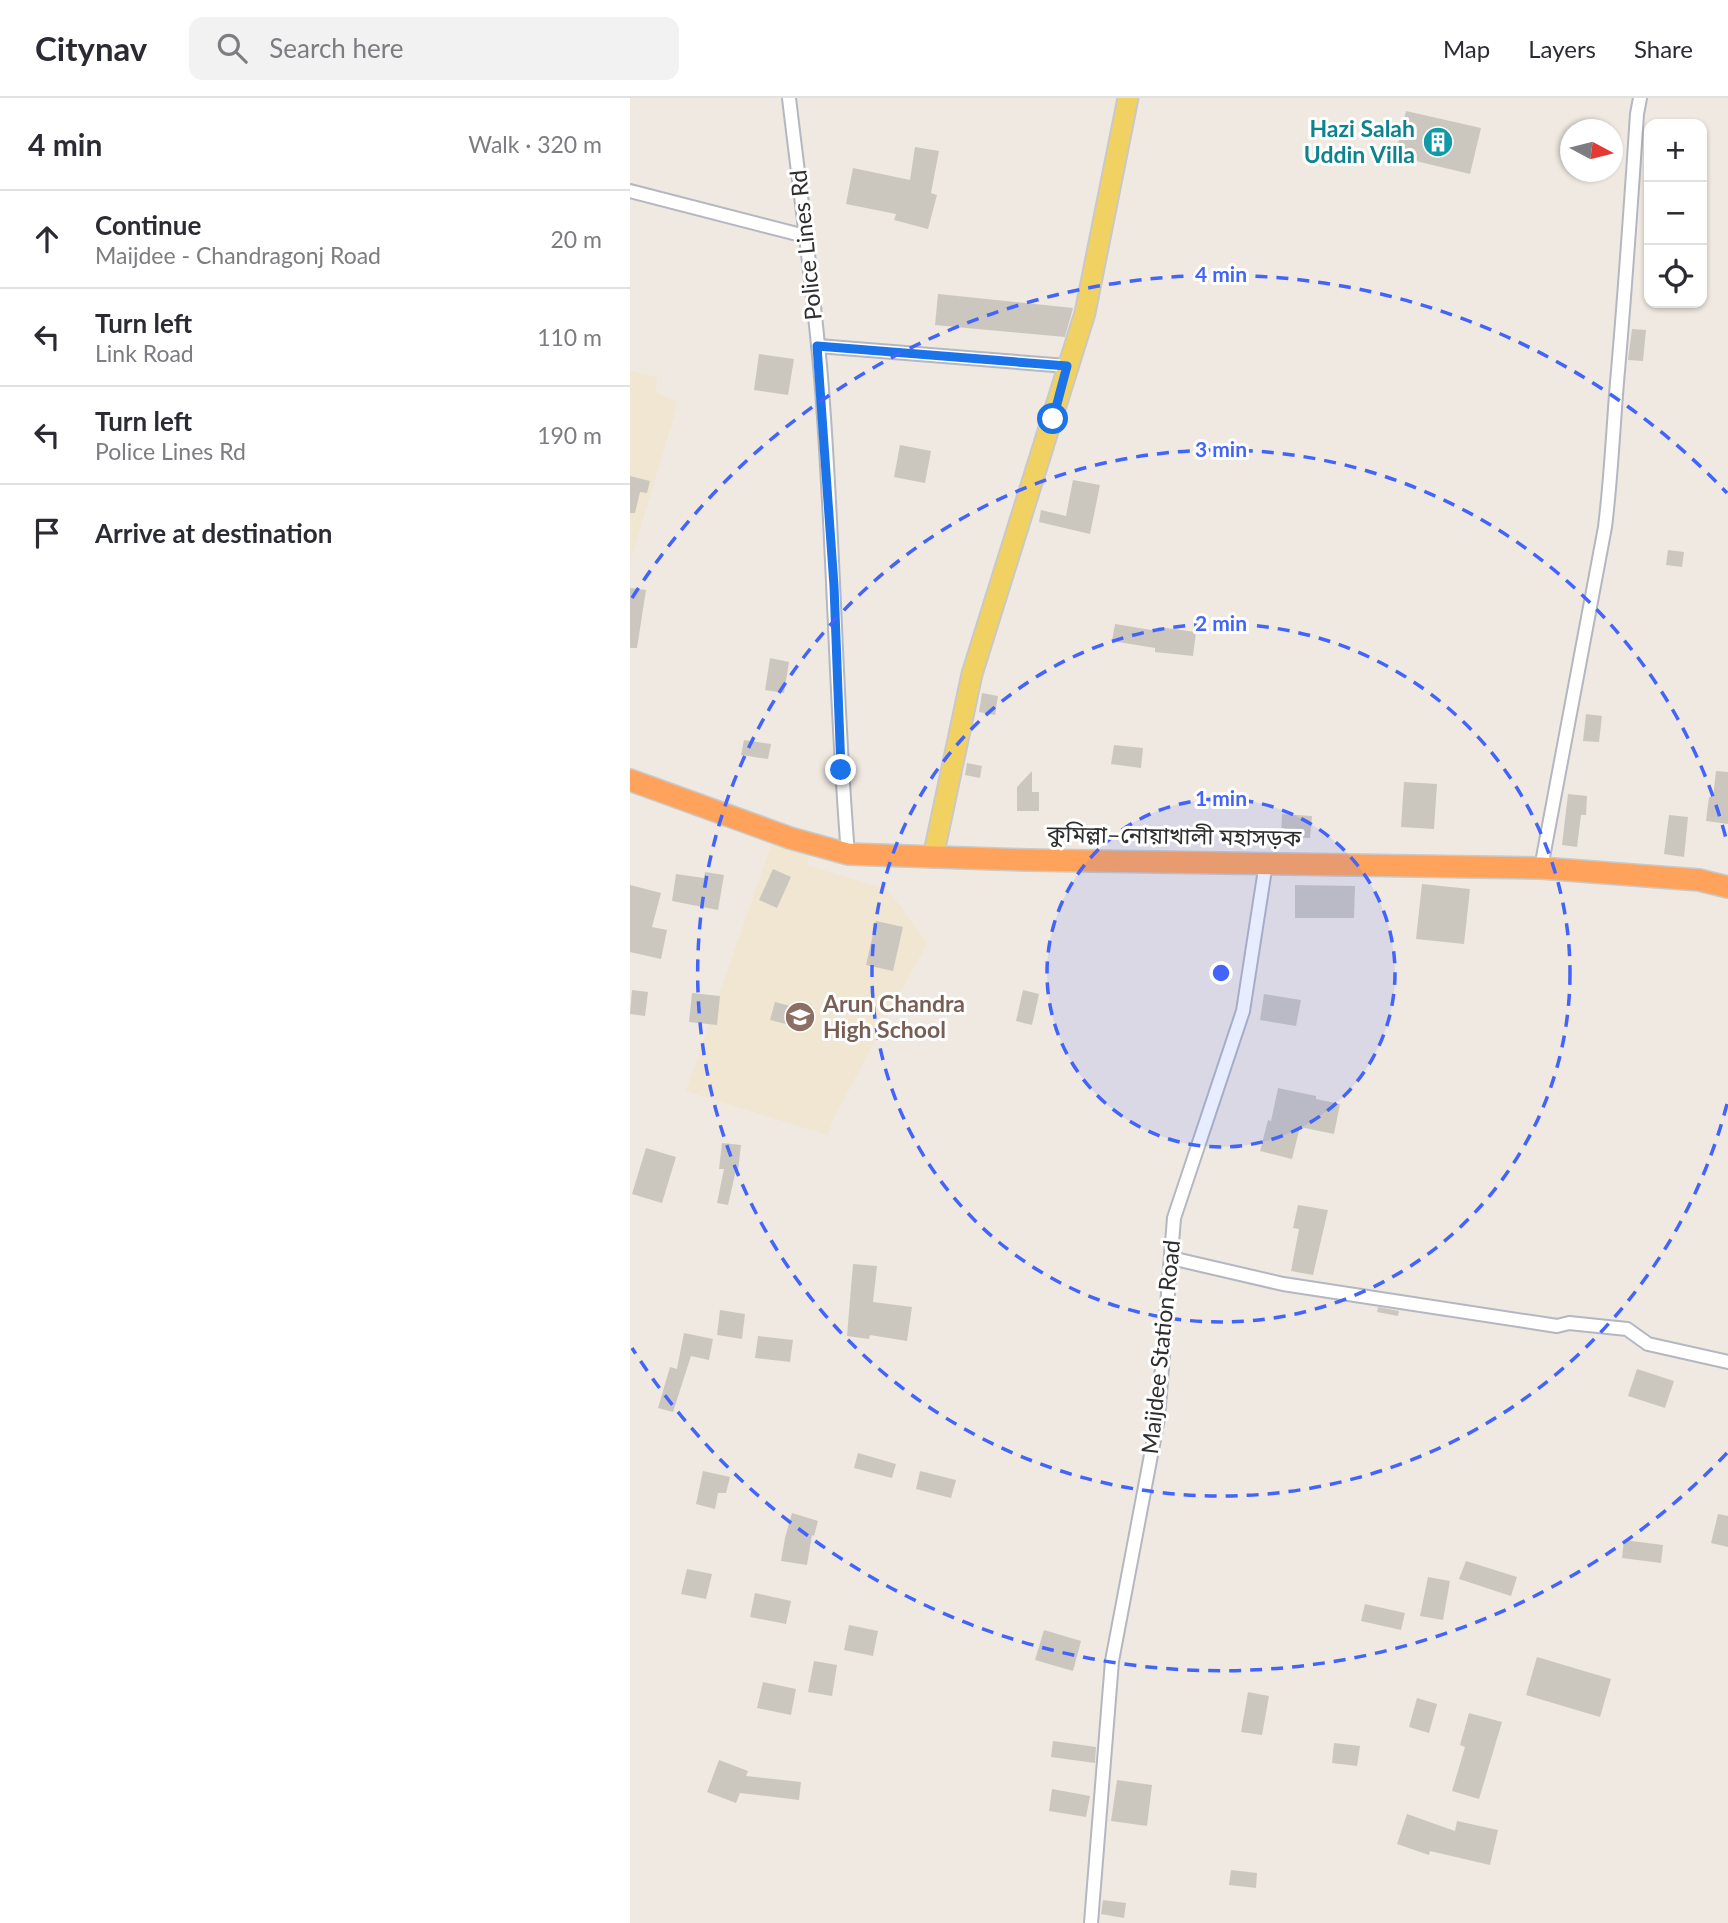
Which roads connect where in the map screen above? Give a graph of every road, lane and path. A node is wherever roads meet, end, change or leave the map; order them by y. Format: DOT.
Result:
graph roads {
  1 [pos="789,98"];
  2 [pos="1128,98"];
  3 [pos="1640,98"];
  4 [pos="630,191"];
  5 [pos="805,236"];
  6 [pos="817,346"];
  7 [pos="1067,366"];
  8 [pos="630,780"];
  9 [pos="848,854"];
  10 [pos="933,858"];
  11 [pos="1266,863"];
  12 [pos="1541,868"];
  13 [pos="1728,887"];
  14 [pos="1171,1258"];
  15 [pos="1728,1362"];
  16 [pos="1091,1923"];
  1 -- 5 [label="street, Police Lines Rd"];
  2 -- 7 [label="main road"];
  3 -- 12 [label="street"];
  4 -- 5 [label="street"];
  5 -- 6 [label="street, Police Lines Rd"];
  6 -- 7 [label="street"];
  6 -- 9 [label="street, Police Lines Rd"];
  7 -- 10 [label="main road"];
  8 -- 9 [label="highway, কুমিল্লা–নোয়াখালী মহাসড়ক"];
  9 -- 10 [label="highway, কুমিল্লা–নোয়াখালী মহাসড়ক"];
  10 -- 11 [label="highway, কুমিল্লা–নোয়াখালী মহাসড়ক"];
  11 -- 12 [label="highway, কুমিল্লা–নোয়াখালী মহাসড়ক"];
  11 -- 14 [label="street, Maijdee Station Road"];
  12 -- 13 [label="highway, কুমিল্লা–নোয়াখালী মহাসড়ক"];
  14 -- 15 [label="street"];
  14 -- 16 [label="street, Maijdee Station Road"];
}
